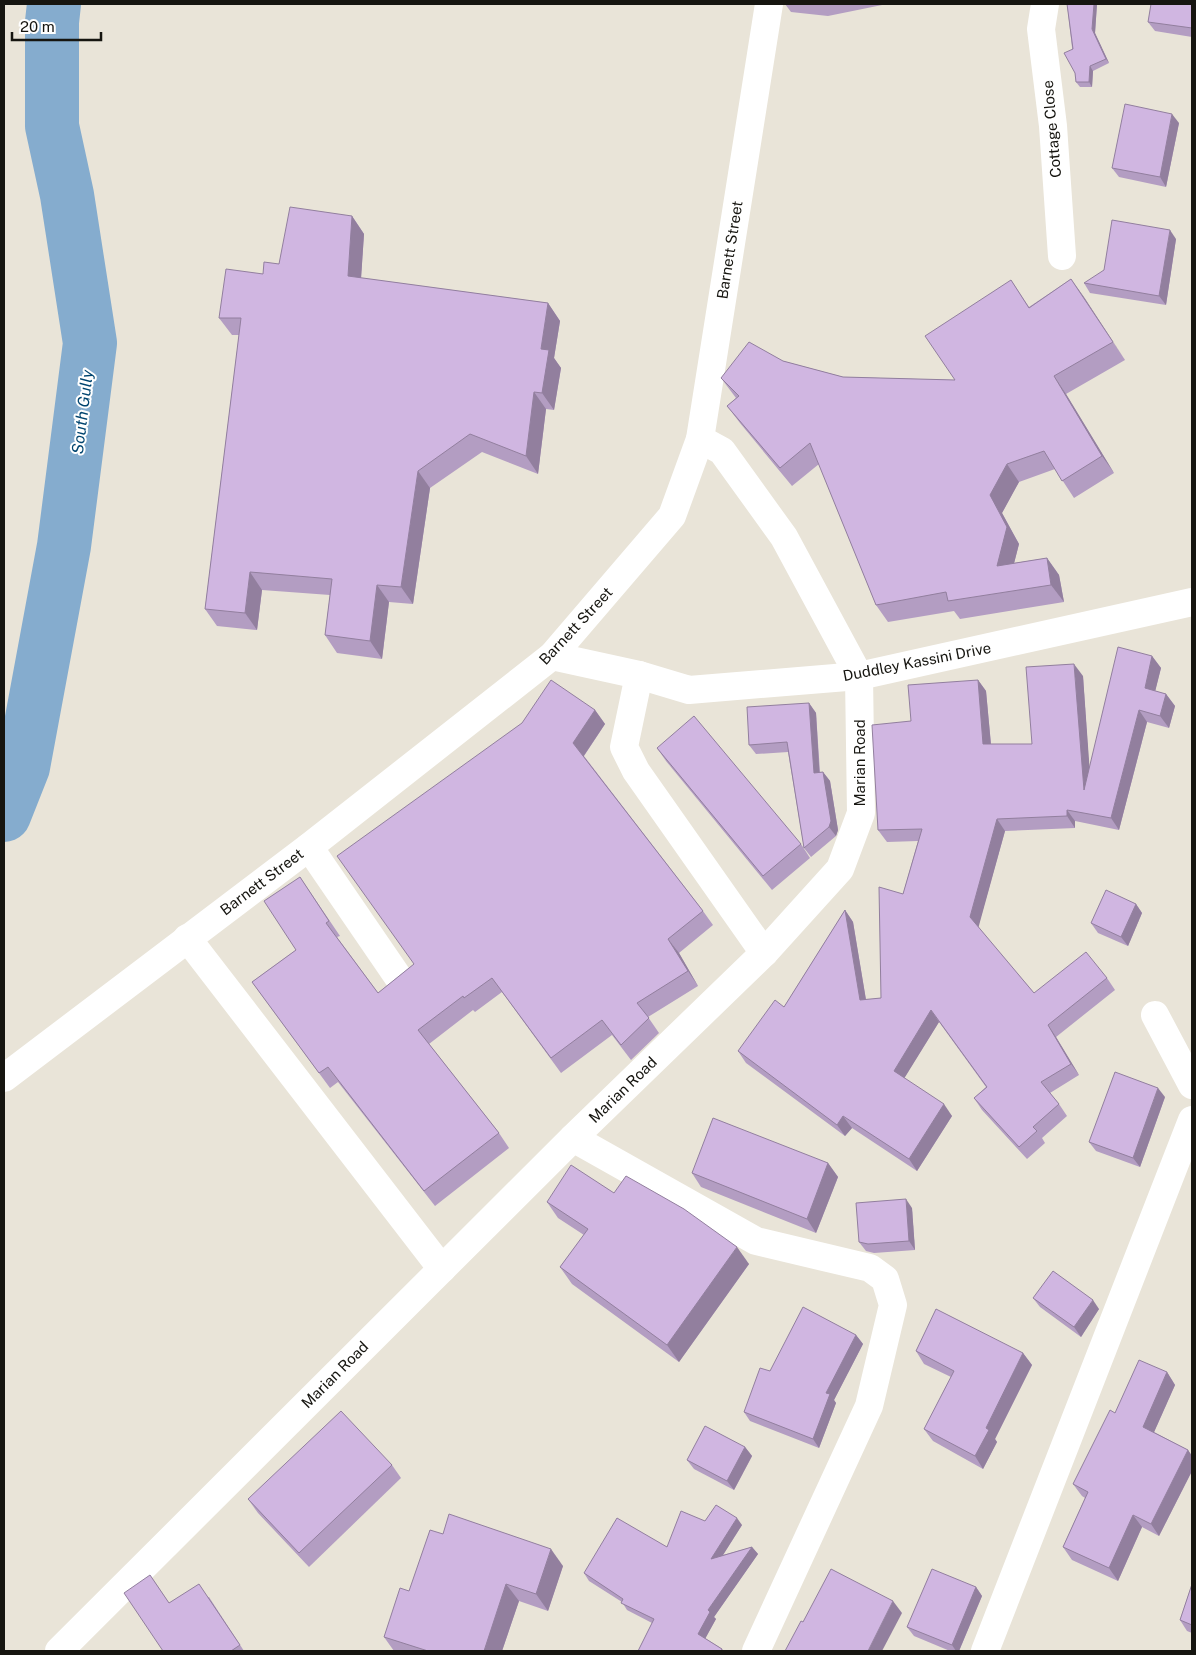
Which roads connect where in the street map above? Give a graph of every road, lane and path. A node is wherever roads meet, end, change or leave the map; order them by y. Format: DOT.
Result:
graph roads {
  1 [pos="769,4"];
  2 [pos="1045,4"];
  3 [pos="1062,256"];
  4 [pos="700,439"];
  5 [pos="1192,602"];
  6 [pos="552,656"];
  7 [pos="639,675"];
  8 [pos="859,676"];
  9 [pos="309,847"];
  10 [pos="187,938"];
  11 [pos="764,953"];
  12 [pos="398,977"];
  13 [pos="1155,1015"];
  14 [pos="4,1078"];
  15 [pos="1192,1085"];
  16 [pos="1192,1120"];
  17 [pos="573,1138"];
  18 [pos="442,1269"];
  19 [pos="59,1651"];
  20 [pos="756,1651"];
  21 [pos="985,1651"];
  1 -- 4 [label="street, Barnett Street"];
  2 -- 3 [label="street, Cottage Close"];
  4 -- 6 [label="street, Barnett Street"];
  4 -- 8 [label="street, Marian Road"];
  5 -- 8 [label="street, Duddley Kassini Drive"];
  6 -- 7 [label="street, Duddley Kassini Drive"];
  6 -- 9 [label="street, Barnett Street"];
  7 -- 8 [label="street, Duddley Kassini Drive"];
  7 -- 11 [label="street"];
  8 -- 11 [label="street, Marian Road"];
  9 -- 10 [label="street, Barnett Street"];
  9 -- 12 [label="street"];
  10 -- 14 [label="street, Barnett Street"];
  10 -- 18 [label="street"];
  11 -- 17 [label="street, Marian Road"];
  13 -- 15 [label="street"];
  16 -- 21 [label="street"];
  17 -- 18 [label="street, Marian Road"];
  17 -- 20 [label="street"];
  18 -- 19 [label="street, Marian Road"];
}
